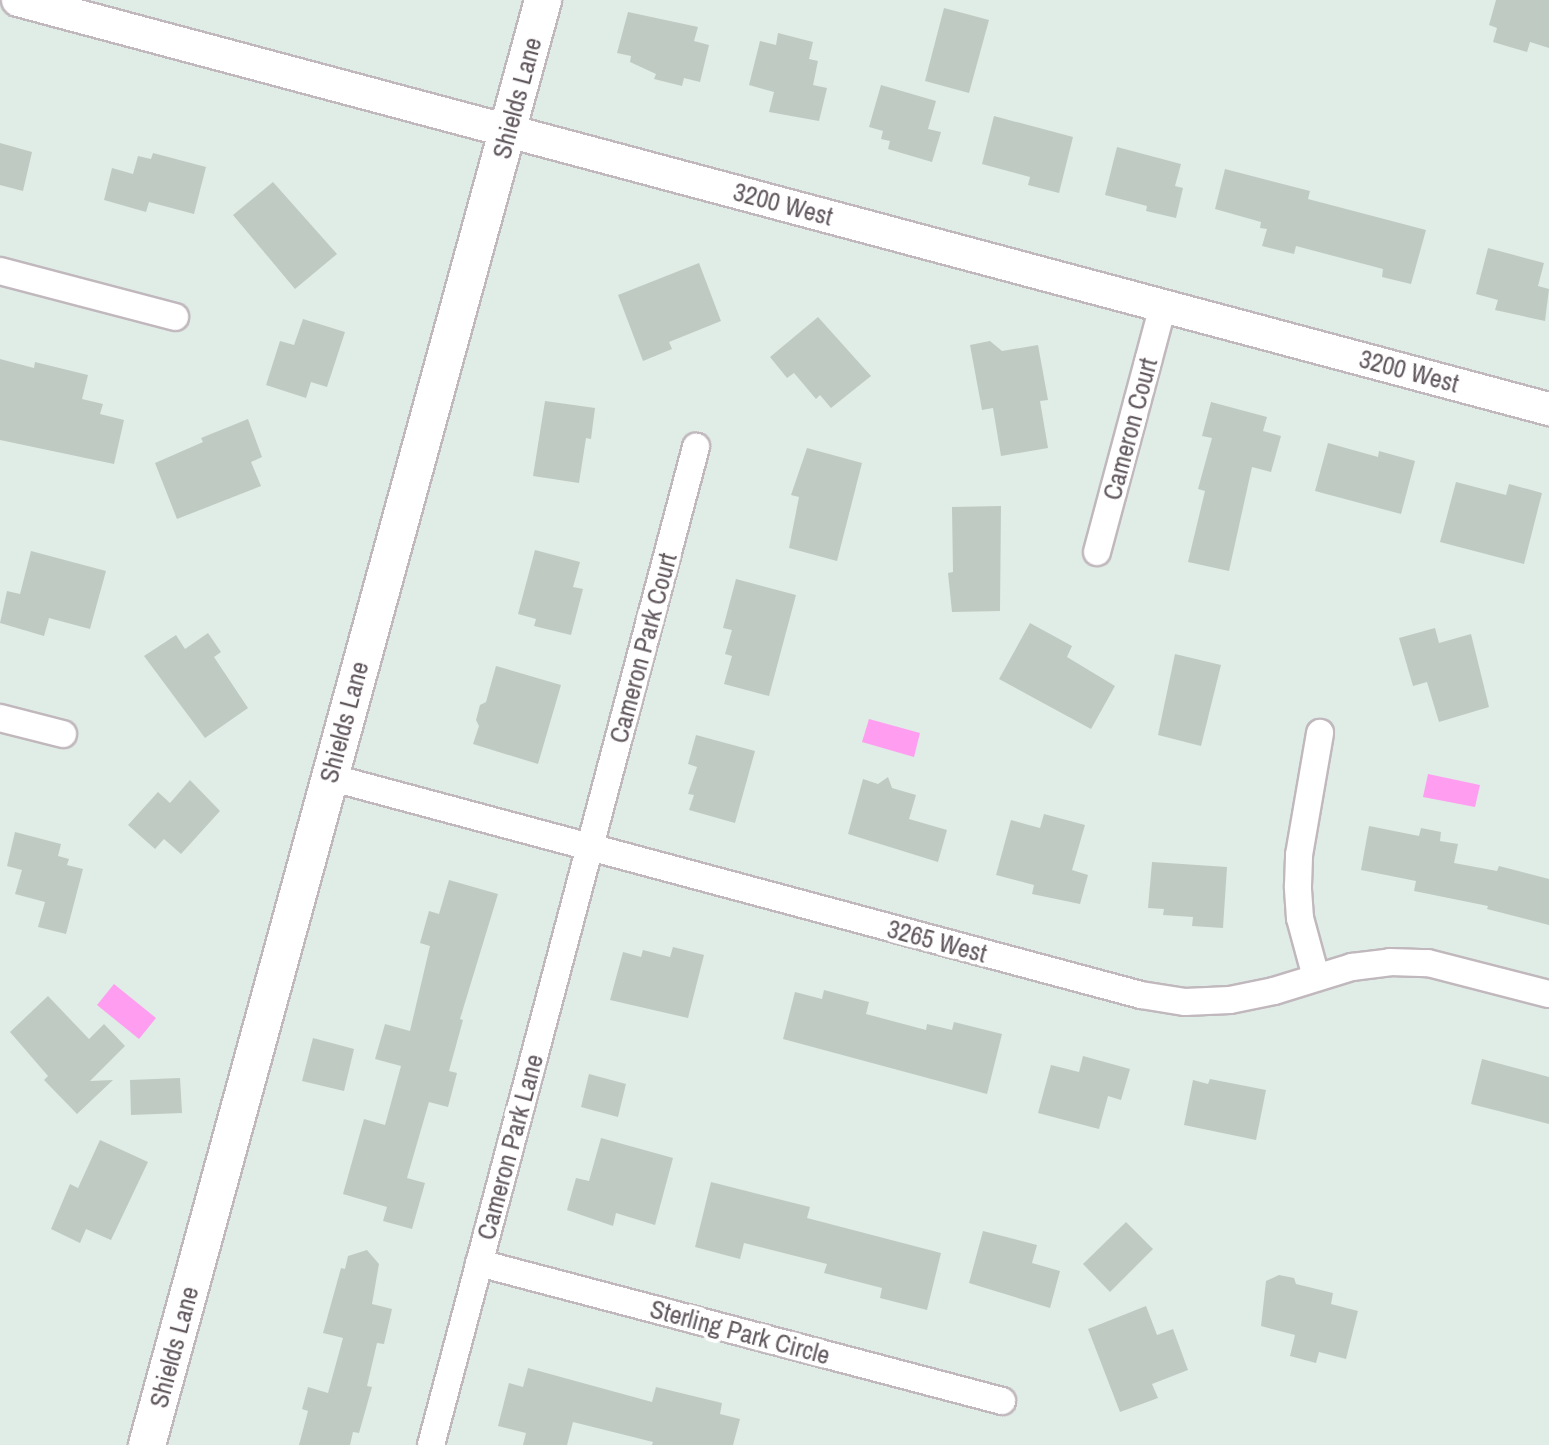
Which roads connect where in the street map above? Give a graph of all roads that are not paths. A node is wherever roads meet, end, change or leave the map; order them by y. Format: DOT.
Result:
graph roads {
  1 [pos="18,0"];
  2 [pos="543,0"];
  3 [pos="508,130"];
  4 [pos="0,271"];
  5 [pos="1163,305"];
  6 [pos="175,317"];
  7 [pos="1549,409"];
  8 [pos="696,447"];
  9 [pos="1097,552"];
  10 [pos="0,718"];
  11 [pos="1320,733"];
  12 [pos="63,734"];
  13 [pos="329,777"];
  14 [pos="589,848"];
  15 [pos="1316,977"];
  16 [pos="1549,994"];
  17 [pos="479,1263"];
  18 [pos="1002,1401"];
  19 [pos="147,1445"];
  20 [pos="431,1445"];
  1 -- 3 [label="street, 3200 West"];
  2 -- 3 [label="main road, Shields Lane"];
  3 -- 5 [label="street, 3200 West"];
  3 -- 13 [label="main road, Shields Lane"];
  4 -- 6 [label="street"];
  5 -- 7 [label="street, 3200 West"];
  5 -- 9 [label="street, Cameron Court"];
  8 -- 14 [label="street, Cameron Park Court"];
  10 -- 12 [label="street"];
  11 -- 15 [label="street"];
  13 -- 14 [label="street, 3265 West"];
  13 -- 19 [label="main road, Shields Lane"];
  14 -- 15 [label="street, 3265 West"];
  14 -- 17 [label="street, Cameron Park Lane"];
  15 -- 16 [label="street, 3265 West"];
  17 -- 18 [label="street, Sterling Park Circle"];
  17 -- 20 [label="street, Cameron Park Lane"];
}
